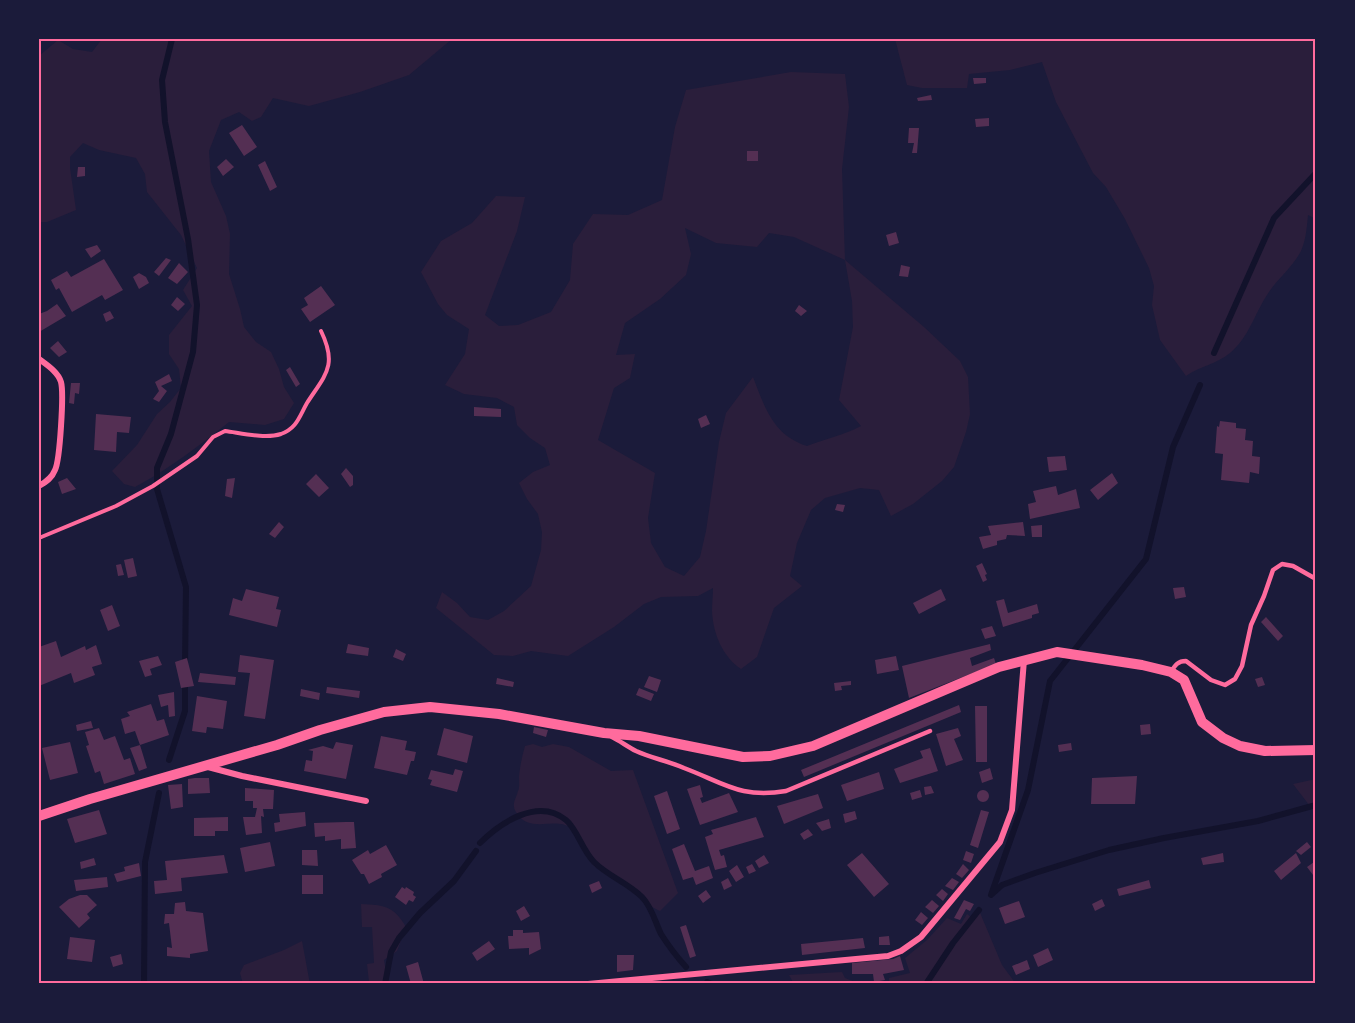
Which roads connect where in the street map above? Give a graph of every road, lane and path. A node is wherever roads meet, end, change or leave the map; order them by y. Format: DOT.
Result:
graph roads {
  1 [pos="321,330"];
  2 [pos="39,359"];
  3 [pos="39,486"];
  4 [pos="39,538"];
  5 [pos="1316,579"];
  6 [pos="1024,660"];
  7 [pos="1171,672"];
  8 [pos="930,731"];
  9 [pos="604,733"];
  10 [pos="1316,750"];
  11 [pos="204,766"];
  12 [pos="366,801"];
  13 [pos="39,816"];
  14 [pos="588,984"];
  1 -- 4 [label="path"];
  2 -- 3 [label="street"];
  5 -- 7 [label="lane"];
  6 -- 7 [label="street"];
  6 -- 9 [label="street"];
  6 -- 14 [label="street"];
  7 -- 10 [label="street"];
  8 -- 9 [label="lane"];
  9 -- 11 [label="street"];
  11 -- 12 [label="street"];
  11 -- 13 [label="street"];
}
